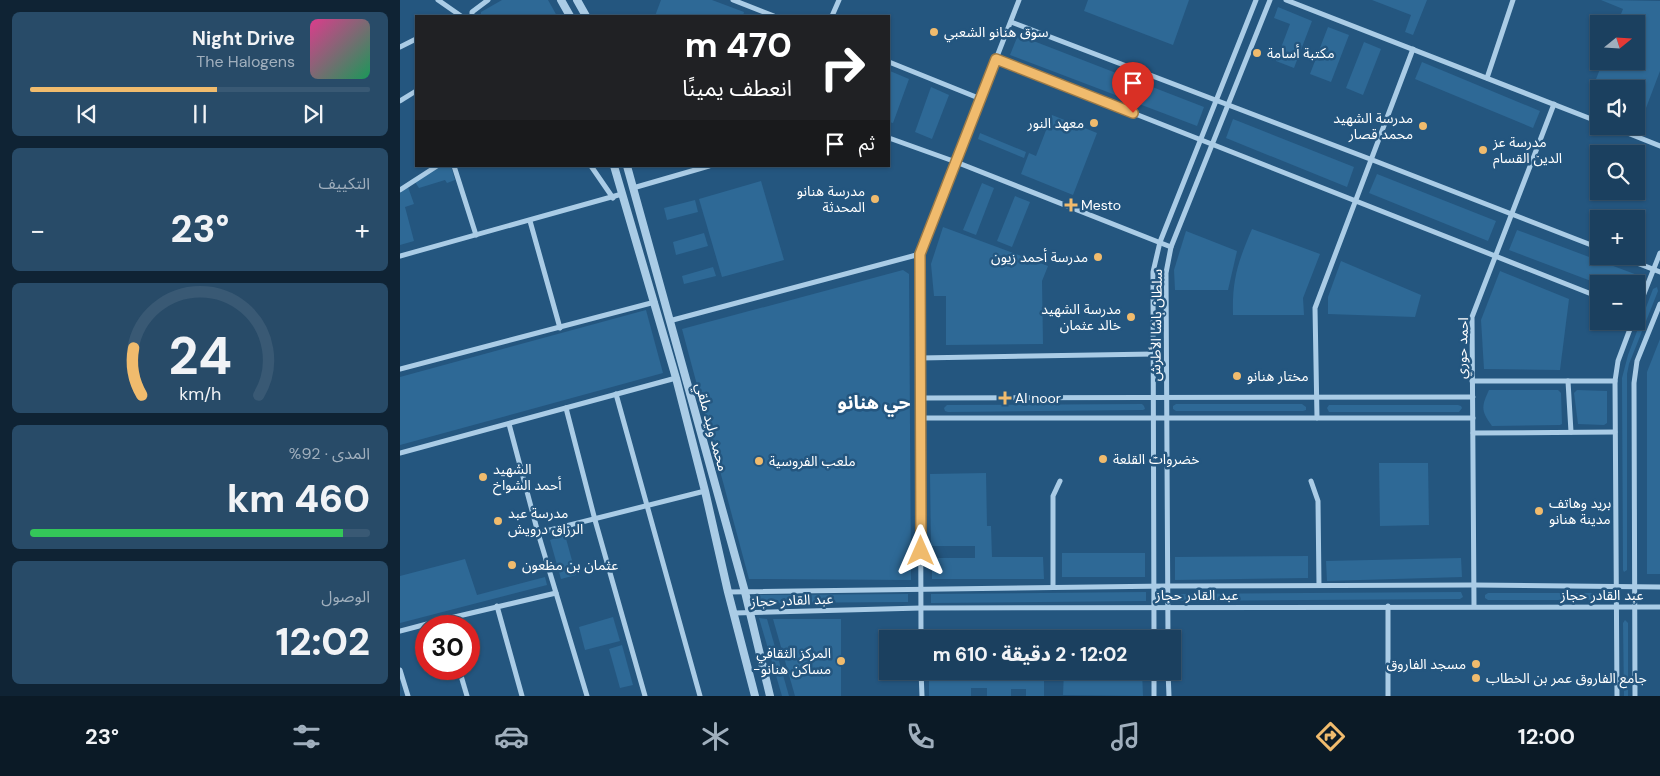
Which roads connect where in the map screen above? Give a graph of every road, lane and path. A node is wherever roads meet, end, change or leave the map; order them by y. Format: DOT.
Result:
graph roads {
  1 [pos="438,0"];
  2 [pos="488,0"];
  3 [pos="561,0"];
  4 [pos="733,0"];
  5 [pos="839,0"];
  6 [pos="1019,0"];
  7 [pos="1256,0"];
  8 [pos="1270,0"];
  9 [pos="1286,0"];
  10 [pos="1513,0"];
  11 [pos="579,2"];
  12 [pos="457,15"];
  13 [pos="472,15"];
  14 [pos="569,15"];
  15 [pos="586,15"];
  16 [pos="771,15"];
  17 [pos="832,15"];
  18 [pos="1011,22"];
  19 [pos="415,40"];
  20 [pos="400,47"];
  21 [pos="1413,49"];
  22 [pos="996,59"];
  23 [pos="890,62"];
  24 [pos="1487,78"];
  25 [pos="415,92"];
  26 [pos="981,99"];
  27 [pos="1217,100"];
  28 [pos="400,101"];
  29 [pos="1554,104"];
  30 [pos="1229,105"];
  31 [pos="1590,118"];
  32 [pos="1632,135"];
  33 [pos="890,138"];
  34 [pos="1201,140"];
  35 [pos="1213,144"];
  36 [pos="1660,146"];
  37 [pos="1370,158"];
  38 [pos="956,162"];
  39 [pos="435,167"];
  40 [pos="454,167"];
  41 [pos="592,167"];
  42 [pos="614,167"];
  43 [pos="627,167"];
  44 [pos="706,167"];
  45 [pos="633,188"];
  46 [pos="400,190"];
  47 [pos="622,194"];
  48 [pos="613,198"];
  49 [pos="1354,201"];
  50 [pos="1512,214"];
  51 [pos="530,221"];
  52 [pos="476,235"];
  53 [pos="1160,242"];
  54 [pos="1590,244"];
  55 [pos="1171,247"];
  56 [pos="1660,253"];
  57 [pos="920,254"];
  58 [pos="400,256"];
  59 [pos="1495,256"];
  60 [pos="1641,265"];
  61 [pos="1653,270"];
  62 [pos="1660,272"];
  63 [pos="1645,290"];
  64 [pos="1590,293"];
  65 [pos="655,302"];
  66 [pos="1660,304"];
  67 [pos="669,321"];
  68 [pos="560,328"];
  69 [pos="1630,330"];
  70 [pos="1154,354"];
  71 [pos="920,358"];
  72 [pos="400,369"];
  73 [pos="676,378"];
  74 [pos="1568,381"];
  75 [pos="1615,381"];
  76 [pos="1472,382"];
  77 [pos="616,394"];
  78 [pos="1316,397"];
  79 [pos="1473,397"];
  80 [pos="920,398"];
  81 [pos="1154,398"];
  82 [pos="1167,398"];
  83 [pos="566,408"];
  84 [pos="920,418"];
  85 [pos="1154,418"];
  86 [pos="1167,418"];
  87 [pos="1317,418"];
  88 [pos="1473,418"];
  89 [pos="509,424"];
  90 [pos="1571,432"];
  91 [pos="1615,432"];
  92 [pos="1473,433"];
  93 [pos="400,453"];
  94 [pos="1060,481"];
  95 [pos="1311,481"];
  96 [pos="705,491"];
  97 [pos="646,506"];
  98 [pos="595,520"];
  99 [pos="538,533"];
  100 [pos="1319,585"];
  101 [pos="1474,585"];
  102 [pos="1154,586"];
  103 [pos="1168,586"];
  104 [pos="1053,587"];
  105 [pos="1616,587"];
  106 [pos="1635,587"];
  107 [pos="1660,587"];
  108 [pos="921,590"];
  109 [pos="728,592"];
  110 [pos="745,592"];
  111 [pos="556,593"];
  112 [pos="497,606"];
  113 [pos="1154,606"];
  114 [pos="1168,606"];
  115 [pos="1388,606"];
  116 [pos="1474,606"];
  117 [pos="1616,607"];
  118 [pos="1635,607"];
  119 [pos="1660,607"];
  120 [pos="921,608"];
  121 [pos="750,613"];
  122 [pos="734,614"];
  123 [pos="462,615"];
  124 [pos="415,627"];
  125 [pos="921,630"];
  126 [pos="1154,630"];
  127 [pos="1168,630"];
  128 [pos="400,631"];
  129 [pos="400,670"];
  130 [pos="462,680"];
  131 [pos="921,680"];
  132 [pos="1154,680"];
  133 [pos="1168,680"];
  134 [pos="408,696"];
  135 [pos="467,696"];
  136 [pos="522,696"];
  137 [pos="587,696"];
  138 [pos="644,696"];
  139 [pos="700,696"];
  140 [pos="755,696"];
  141 [pos="770,696"];
  142 [pos="922,696"];
  143 [pos="1154,696"];
  144 [pos="1169,696"];
  145 [pos="1388,696"];
  146 [pos="1617,696"];
  147 [pos="1635,696"];
  1 -- 12 [label="street"];
  2 -- 13 [label="street"];
  3 -- 14 [label="street"];
  4 -- 16 [label="street"];
  5 -- 17 [label="street"];
  6 -- 18 [label="street"];
  7 -- 27 [label="street, سلطان باشا الأطرش"];
  8 -- 30 [label="street, سلطان باشا الأطرش"];
  9 -- 21 [label="street"];
  10 -- 24 [label="street"];
  11 -- 15 [label="street"];
  18 -- 22 [label="street"];
  18 -- 27 [label="street"];
  19 -- 20 [label="street"];
  21 -- 24 [label="street"];
  21 -- 37 [label="street"];
  22 -- 26 [label="street"];
  22 -- 34 [label="street"];
  23 -- 26 [label="street"];
  24 -- 29 [label="street"];
  25 -- 28 [label="street"];
  26 -- 38 [label="street"];
  27 -- 30 [label="street"];
  27 -- 34 [label="street, سلطان باشا الأطرش"];
  29 -- 31 [label="street"];
  29 -- 50 [label="street, احمد حوري"];
  30 -- 35 [label="street, سلطان باشا الأطرش"];
  30 -- 37 [label="street"];
  32 -- 36 [label="street"];
  33 -- 38 [label="street"];
  34 -- 35 [label="street"];
  34 -- 53 [label="street, سلطان باشا الأطرش"];
  35 -- 49 [label="street"];
  35 -- 55 [label="street, سلطان باشا الأطرش"];
  37 -- 49 [label="street"];
  37 -- 50 [label="street"];
  38 -- 53 [label="street"];
  38 -- 57 [label="street"];
  39 -- 46 [label="street"];
  40 -- 52 [label="street"];
  41 -- 48 [label="street"];
  42 -- 47 [label="street, محمد وليد ملقي"];
  43 -- 45 [label="street, محمد وليد ملقي"];
  44 -- 45 [label="street"];
  45 -- 67 [label="street, محمد وليد ملقي"];
  47 -- 48 [label="street"];
  47 -- 65 [label="street, محمد وليد ملقي"];
  48 -- 51 [label="street"];
  49 -- 59 [label="street"];
  49 -- 78 [label="street"];
  50 -- 54 [label="street"];
  50 -- 59 [label="street, احمد حوري"];
  51 -- 52 [label="street"];
  51 -- 68 [label="street"];
  52 -- 58 [label="street"];
  53 -- 55 [label="street"];
  53 -- 70 [label="street, سلطان باشا الأطرش"];
  55 -- 82 [label="street, سلطان باشا الأطرش"];
  56 -- 61 [label="street"];
  57 -- 67 [label="street"];
  57 -- 71 [label="street"];
  59 -- 64 [label="street"];
  59 -- 76 [label="street, احمد حوري"];
  60 -- 61 [label="street"];
  61 -- 62 [label="street"];
  61 -- 63 [label="street"];
  65 -- 68 [label="street"];
  65 -- 73 [label="street, محمد وليد ملقي"];
  66 -- 106 [label="street"];
  67 -- 110 [label="street, محمد وليد ملقي"];
  68 -- 72 [label="street"];
  69 -- 75 [label="street"];
  70 -- 71 [label="street"];
  70 -- 81 [label="street, سلطان باشا الأطرش"];
  71 -- 80 [label="street"];
  73 -- 77 [label="street"];
  73 -- 96 [label="street, محمد وليد ملقي"];
  74 -- 75 [label="street"];
  74 -- 76 [label="street"];
  74 -- 90 [label="street"];
  75 -- 91 [label="street"];
  76 -- 79 [label="street, احمد حوري"];
  77 -- 83 [label="street"];
  77 -- 97 [label="street"];
  78 -- 79 [label="street"];
  78 -- 82 [label="street"];
  78 -- 87 [label="street"];
  79 -- 88 [label="street, احمد حوري"];
  80 -- 81 [label="street"];
  80 -- 84 [label="street"];
  81 -- 82 [label="street"];
  81 -- 85 [label="street, سلطان باشا الأطرش"];
  82 -- 86 [label="street, سلطان باشا الأطرش"];
  83 -- 89 [label="street"];
  83 -- 98 [label="street"];
  84 -- 85 [label="street"];
  84 -- 108 [label="street"];
  85 -- 86 [label="street"];
  85 -- 102 [label="street, سلطان باشا الأطرش"];
  86 -- 87 [label="street"];
  86 -- 103 [label="street, سلطان باشا الأطرش"];
  87 -- 88 [label="street"];
  88 -- 92 [label="street, احمد حوري"];
  89 -- 93 [label="street"];
  89 -- 99 [label="street"];
  90 -- 91 [label="street"];
  90 -- 92 [label="street"];
  91 -- 105 [label="street"];
  92 -- 101 [label="street, احمد حوري"];
  94 -- 104 [label="street"];
  95 -- 100 [label="street"];
  96 -- 97 [label="street"];
  96 -- 109 [label="street, محمد وليد ملقي"];
  97 -- 98 [label="street"];
  97 -- 139 [label="street"];
  98 -- 99 [label="street"];
  98 -- 138 [label="street"];
  99 -- 111 [label="street"];
  100 -- 101 [label="street, عبد القادر حجاز"];
  100 -- 103 [label="street, عبد القادر حجاز"];
  101 -- 105 [label="street, عبد القادر حجاز"];
  101 -- 116 [label="street, احمد حوري"];
  102 -- 103 [label="street, عبد القادر حجاز"];
  102 -- 104 [label="street, عبد القادر حجاز"];
  102 -- 113 [label="street, سلطان باشا الأطرش"];
  103 -- 114 [label="street, سلطان باشا الأطرش"];
  104 -- 108 [label="street, عبد القادر حجاز"];
  105 -- 106 [label="street, عبد القادر حجاز"];
  105 -- 117 [label="street"];
  106 -- 107 [label="street, عبد القادر حجاز"];
  106 -- 118 [label="street"];
  108 -- 110 [label="street, عبد القادر حجاز"];
  108 -- 120 [label="street"];
  109 -- 110 [label="street, عبد القادر حجاز"];
  109 -- 122 [label="street, محمد وليد ملقي"];
  110 -- 121 [label="street, محمد وليد ملقي"];
  111 -- 112 [label="street"];
  111 -- 137 [label="street"];
  112 -- 123 [label="street"];
  112 -- 136 [label="street"];
  113 -- 114 [label="street, عبد القادر حجاز"];
  113 -- 120 [label="street, عبد القادر حجاز"];
  113 -- 126 [label="street, سلطان باشا الأطرش"];
  114 -- 115 [label="street, عبد القادر حجاز"];
  114 -- 127 [label="street, سلطان باشا الأطرش"];
  115 -- 116 [label="street, عبد القادر حجاز"];
  115 -- 145 [label="street"];
  116 -- 117 [label="street, عبد القادر حجاز"];
  117 -- 118 [label="street, عبد القادر حجاز"];
  117 -- 146 [label="street"];
  118 -- 119 [label="street, عبد القادر حجاز"];
  118 -- 147 [label="street"];
  120 -- 121 [label="street, عبد القادر حجاز"];
  120 -- 125 [label="street"];
  121 -- 122 [label="street, عبد القادر حجاز"];
  121 -- 141 [label="street, محمد وليد ملقي"];
  122 -- 140 [label="street, محمد وليد ملقي"];
  124 -- 128 [label="street"];
  129 -- 134 [label="street"];
  130 -- 135 [label="street"];
  131 -- 142 [label="street"];
  132 -- 143 [label="street"];
  133 -- 144 [label="street"];
}
